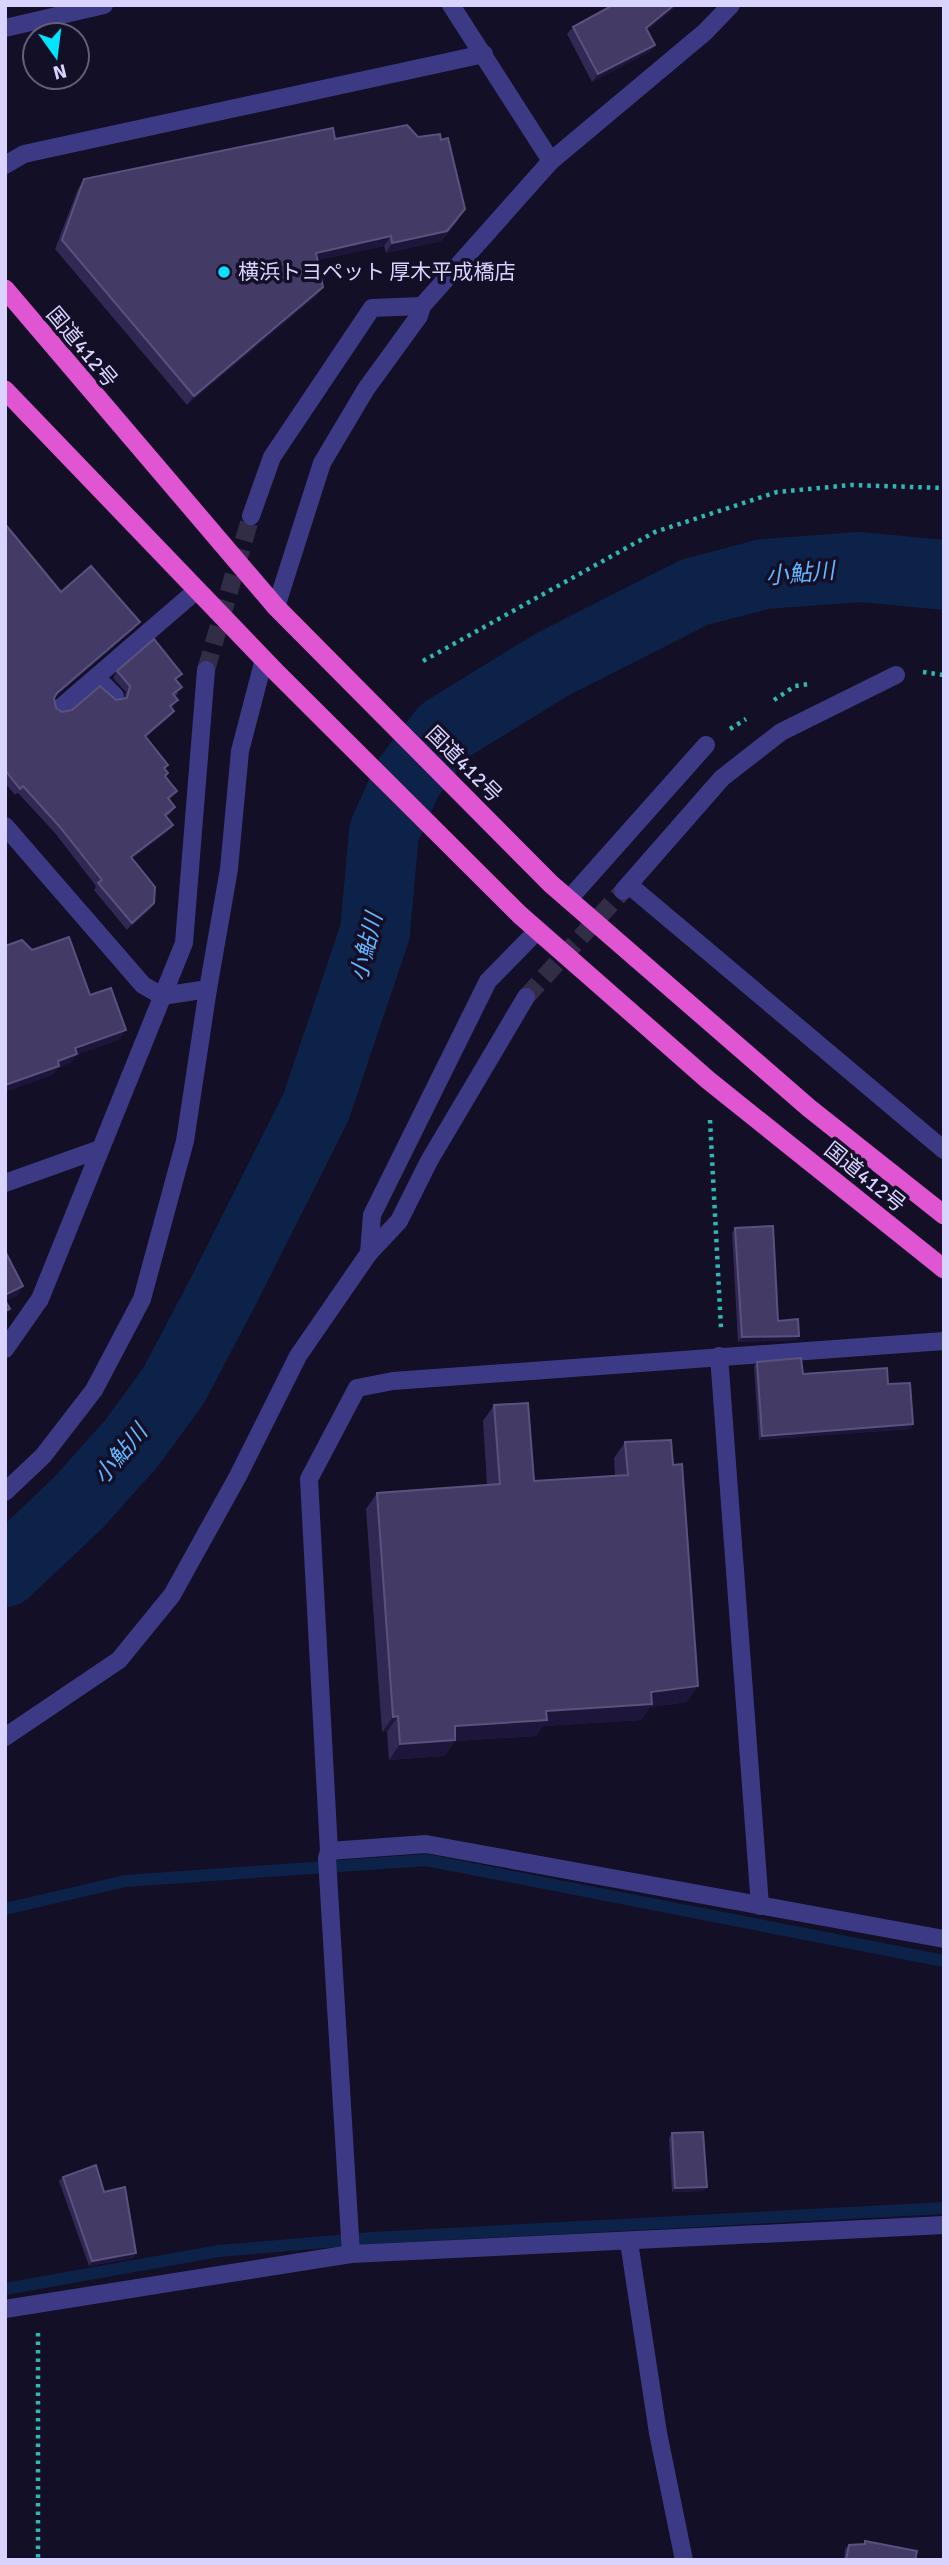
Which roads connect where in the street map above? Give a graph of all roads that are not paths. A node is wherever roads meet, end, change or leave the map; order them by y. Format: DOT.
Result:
graph roads {
  1 [pos="104,5"];
  2 [pos="451,5"];
  3 [pos="731,5"];
  4 [pos="5,28"];
  5 [pos="484,54"];
  6 [pos="551,161"];
  7 [pos="5,164"];
  8 [pos="5,289"];
  9 [pos="422,306"];
  10 [pos="5,390"];
  11 [pos="251,516"];
  12 [pos="197,590"];
  13 [pos="283,614"];
  14 [pos="270,665"];
  15 [pos="206,670"];
  16 [pos="896,675"];
  17 [pos="96,677"];
  18 [pos="115,696"];
  19 [pos="60,708"];
  20 [pos="706,746"];
  21 [pos="5,827"];
  22 [pos="569,899"];
  23 [pos="538,930"];
  24 [pos="208,989"];
  25 [pos="162,996"];
  26 [pos="526,996"];
  27 [pos="100,1149"];
  28 [pos="944,1150"];
  29 [pos="5,1183"];
  30 [pos="944,1215"];
  31 [pos="369,1253"];
  32 [pos="944,1269"];
  33 [pos="944,1341"];
  34 [pos="5,1349"];
  35 [pos="719,1356"];
  36 [pos="5,1492"];
  37 [pos="5,1737"];
  38 [pos="328,1854"];
  39 [pos="760,1906"];
  40 [pos="944,1939"];
  41 [pos="944,2225"];
  42 [pos="629,2242"];
  43 [pos="351,2253"];
  44 [pos="5,2309"];
  45 [pos="684,2560"];
  1 -- 4 [label="street"];
  2 -- 5 [label="street"];
  3 -- 6 [label="street"];
  5 -- 6 [label="street"];
  5 -- 7 [label="street"];
  6 -- 9 [label="street"];
  8 -- 13 [label="highway, 国道412号"];
  9 -- 11 [label="street"];
  9 -- 13 [label="street"];
  10 -- 12 [label="highway, 国道412号"];
  12 -- 14 [label="highway, 国道412号"];
  12 -- 17 [label="street"];
  13 -- 22 [label="highway, 国道412号"];
  14 -- 23 [label="highway, 国道412号"];
  14 -- 24 [label="street"];
  15 -- 25 [label="street"];
  16 -- 28 [label="street"];
  17 -- 18 [label="street"];
  17 -- 19 [label="street"];
  20 -- 22 [label="street"];
  21 -- 25 [label="street"];
  22 -- 30 [label="highway, 国道412号"];
  23 -- 31 [label="street"];
  23 -- 32 [label="highway, 国道412号"];
  24 -- 25 [label="street"];
  24 -- 36 [label="street"];
  25 -- 27 [label="street"];
  26 -- 31 [label="street"];
  27 -- 29 [label="street"];
  27 -- 34 [label="street"];
  31 -- 37 [label="street"];
  33 -- 35 [label="street"];
  35 -- 38 [label="street"];
  35 -- 39 [label="street"];
  38 -- 39 [label="street"];
  38 -- 43 [label="street"];
  39 -- 40 [label="street"];
  41 -- 42 [label="street"];
  42 -- 43 [label="street"];
  42 -- 45 [label="street"];
  43 -- 44 [label="street"];
}
